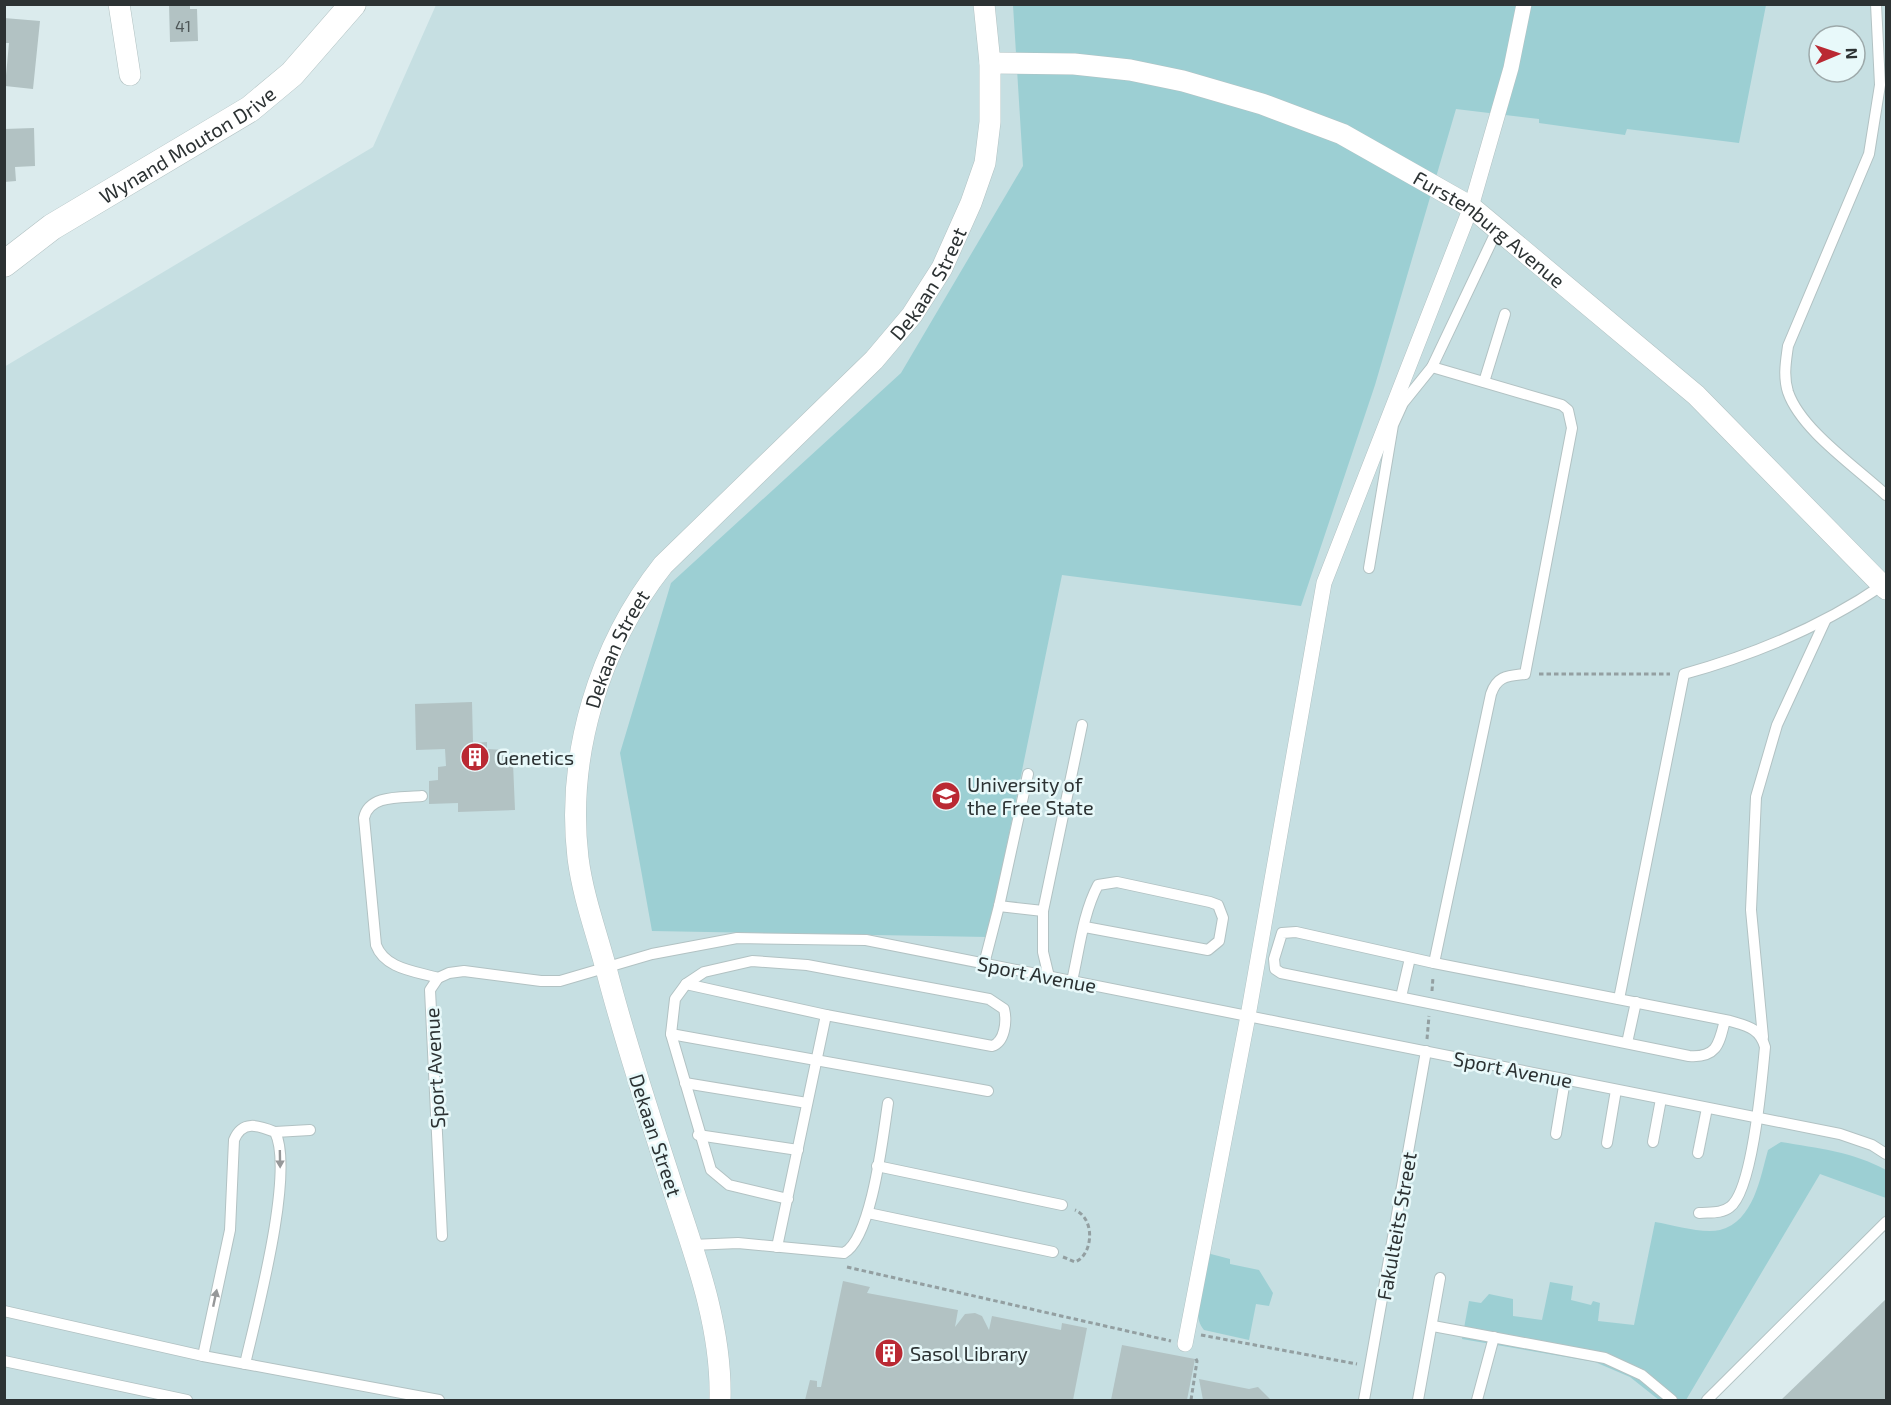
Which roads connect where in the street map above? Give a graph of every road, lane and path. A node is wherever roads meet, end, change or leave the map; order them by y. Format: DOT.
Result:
graph roads {
  1 [pos="119,4"];
  2 [pos="353,4"];
  3 [pos="984,4"];
  4 [pos="1524,4"];
  5 [pos="1876,4"];
  6 [pos="990,63"];
  7 [pos="130,75"];
  8 [pos="1471,207"];
  9 [pos="1498,228"];
  10 [pos="4,264"];
  11 [pos="1505,314"];
  12 [pos="1432,367"];
  13 [pos="1484,382"];
  14 [pos="1887,495"];
  15 [pos="1369,568"];
  16 [pos="1885,585"];
  17 [pos="1825,620"];
  18 [pos="1525,674"];
  19 [pos="1684,674"];
  20 [pos="1082,725"];
  21 [pos="1028,774"];
  22 [pos="422,796"];
  23 [pos="999,906"];
  24 [pos="1043,910"];
  25 [pos="1085,927"];
  26 [pos="1410,958"];
  27 [pos="1434,963"];
  28 [pos="984,964"];
  29 [pos="606,967"];
  30 [pos="1049,977"];
  31 [pos="438,978"];
  32 [pos="1072,981"];
  33 [pos="686,984"];
  34 [pos="1401,997"];
  35 [pos="1619,999"];
  36 [pos="1636,1002"];
  37 [pos="826,1015"];
  38 [pos="1248,1016"];
  39 [pos="1725,1020"];
  40 [pos="671,1034"];
  41 [pos="1763,1037"];
  42 [pos="1627,1043"];
  43 [pos="1426,1051"];
  44 [pos="817,1060"];
  45 [pos="1565,1080"];
  46 [pos="685,1083"];
  47 [pos="1616,1090"];
  48 [pos="988,1091"];
  49 [pos="1661,1099"];
  50 [pos="807,1103"];
  51 [pos="888,1103"];
  52 [pos="1707,1108"];
  53 [pos="1757,1118"];
  54 [pos="310,1130"];
  55 [pos="274,1132"];
  56 [pos="1556,1134"];
  57 [pos="698,1135"];
  58 [pos="1653,1142"];
  59 [pos="1607,1143"];
  60 [pos="798,1150"];
  61 [pos="1698,1153"];
  62 [pos="1887,1154"];
  63 [pos="877,1166"];
  64 [pos="788,1198"];
  65 [pos="1062,1205"];
  66 [pos="868,1213"];
  67 [pos="1699,1213"];
  68 [pos="1887,1221"];
  69 [pos="442,1236"];
  70 [pos="692,1245"];
  71 [pos="777,1247"];
  72 [pos="1053,1252"];
  73 [pos="842,1265"];
  74 [pos="1440,1278"];
  75 [pos="4,1311"];
  76 [pos="1433,1326"];
  77 [pos="1186,1338"];
  78 [pos="1494,1338"];
  79 [pos="203,1356"];
  80 [pos="4,1361"];
  81 [pos="245,1364"];
  82 [pos="1370,1366"];
  83 [pos="187,1401"];
  84 [pos="439,1401"];
  85 [pos="720,1401"];
  86 [pos="1191,1401"];
  87 [pos="1364,1401"];
  88 [pos="1418,1401"];
  89 [pos="1477,1401"];
  90 [pos="1672,1401"];
  91 [pos="1707,1401"];
  1 -- 7 [label="street"];
  2 -- 10 [label="street, Wynand Mouton Drive"];
  3 -- 6 [label="street, Dekaan Street"];
  4 -- 8 [label="street"];
  5 -- 14 [label="lane"];
  6 -- 8 [label="street, Furstenburg Avenue"];
  6 -- 29 [label="street, Dekaan Street"];
  8 -- 9 [label="street, Furstenburg Avenue"];
  8 -- 38 [label="street"];
  9 -- 12 [label="lane"];
  9 -- 16 [label="street, Furstenburg Avenue"];
  11 -- 13 [label="lane"];
  12 -- 13 [label="lane"];
  12 -- 15 [label="lane"];
  13 -- 18 [label="lane"];
  16 -- 17 [label="lane"];
  17 -- 19 [label="lane"];
  17 -- 41 [label="lane"];
  18 -- 19 [label="path"];
  18 -- 27 [label="lane"];
  19 -- 35 [label="lane"];
  20 -- 24 [label="lane"];
  21 -- 23 [label="lane"];
  22 -- 31 [label="lane"];
  23 -- 24 [label="lane"];
  23 -- 28 [label="lane"];
  24 -- 30 [label="lane"];
  25 -- 25 [label="lane"];
  25 -- 32 [label="lane"];
  26 -- 27 [label="lane"];
  26 -- 34 [label="lane"];
  26 -- 34 [label="lane"];
  27 -- 35 [label="lane"];
  28 -- 29 [label="lane, Sport Avenue"];
  28 -- 30 [label="lane, Sport Avenue"];
  29 -- 31 [label="lane, Sport Avenue"];
  29 -- 70 [label="street, Dekaan Street"];
  30 -- 32 [label="lane, Sport Avenue"];
  31 -- 69 [label="lane, Sport Avenue"];
  32 -- 38 [label="lane, Sport Avenue"];
  33 -- 37 [label="lane"];
  33 -- 37 [label="lane"];
  33 -- 40 [label="lane"];
  34 -- 42 [label="lane"];
  35 -- 36 [label="lane"];
  36 -- 39 [label="lane"];
  36 -- 42 [label="lane"];
  37 -- 44 [label="lane"];
  38 -- 43 [label="lane, Sport Avenue"];
  38 -- 77 [label="street"];
  39 -- 41 [label="lane"];
  39 -- 42 [label="lane"];
  40 -- 44 [label="lane"];
  40 -- 46 [label="lane"];
  41 -- 53 [label="lane"];
  43 -- 45 [label="lane, Sport Avenue"];
  43 -- 82 [label="lane, Fakulteits Street"];
  44 -- 48 [label="lane"];
  44 -- 50 [label="lane"];
  45 -- 47 [label="lane, Sport Avenue"];
  45 -- 56 [label="lane"];
  46 -- 50 [label="lane"];
  46 -- 57 [label="lane"];
  47 -- 49 [label="lane, Sport Avenue"];
  47 -- 59 [label="lane"];
  49 -- 52 [label="lane, Sport Avenue"];
  49 -- 58 [label="lane"];
  50 -- 60 [label="lane"];
  51 -- 63 [label="lane"];
  52 -- 53 [label="lane, Sport Avenue"];
  52 -- 61 [label="lane"];
  53 -- 62 [label="lane, Sport Avenue"];
  53 -- 67 [label="lane"];
  54 -- 55 [label="lane"];
  79 -- 55 [label="lane, one-way"];
  55 -- 81 [label="lane, one-way"];
  57 -- 60 [label="lane"];
  57 -- 64 [label="lane"];
  60 -- 64 [label="lane"];
  63 -- 65 [label="lane"];
  63 -- 66 [label="lane"];
  64 -- 71 [label="lane"];
  65 -- 72 [label="path"];
  66 -- 71 [label="lane"];
  66 -- 72 [label="lane"];
  68 -- 91 [label="lane"];
  70 -- 71 [label="lane"];
  70 -- 85 [label="street, Dekaan Street"];
  73 -- 77 [label="path"];
  74 -- 76 [label="lane"];
  75 -- 79 [label="lane"];
  76 -- 78 [label="lane"];
  76 -- 88 [label="lane"];
  77 -- 82 [label="path"];
  77 -- 86 [label="path"];
  78 -- 89 [label="lane"];
  78 -- 90 [label="lane"];
  79 -- 81 [label="lane"];
  80 -- 83 [label="lane"];
  81 -- 84 [label="lane"];
  82 -- 87 [label="lane, Fakulteits Street"];
}
